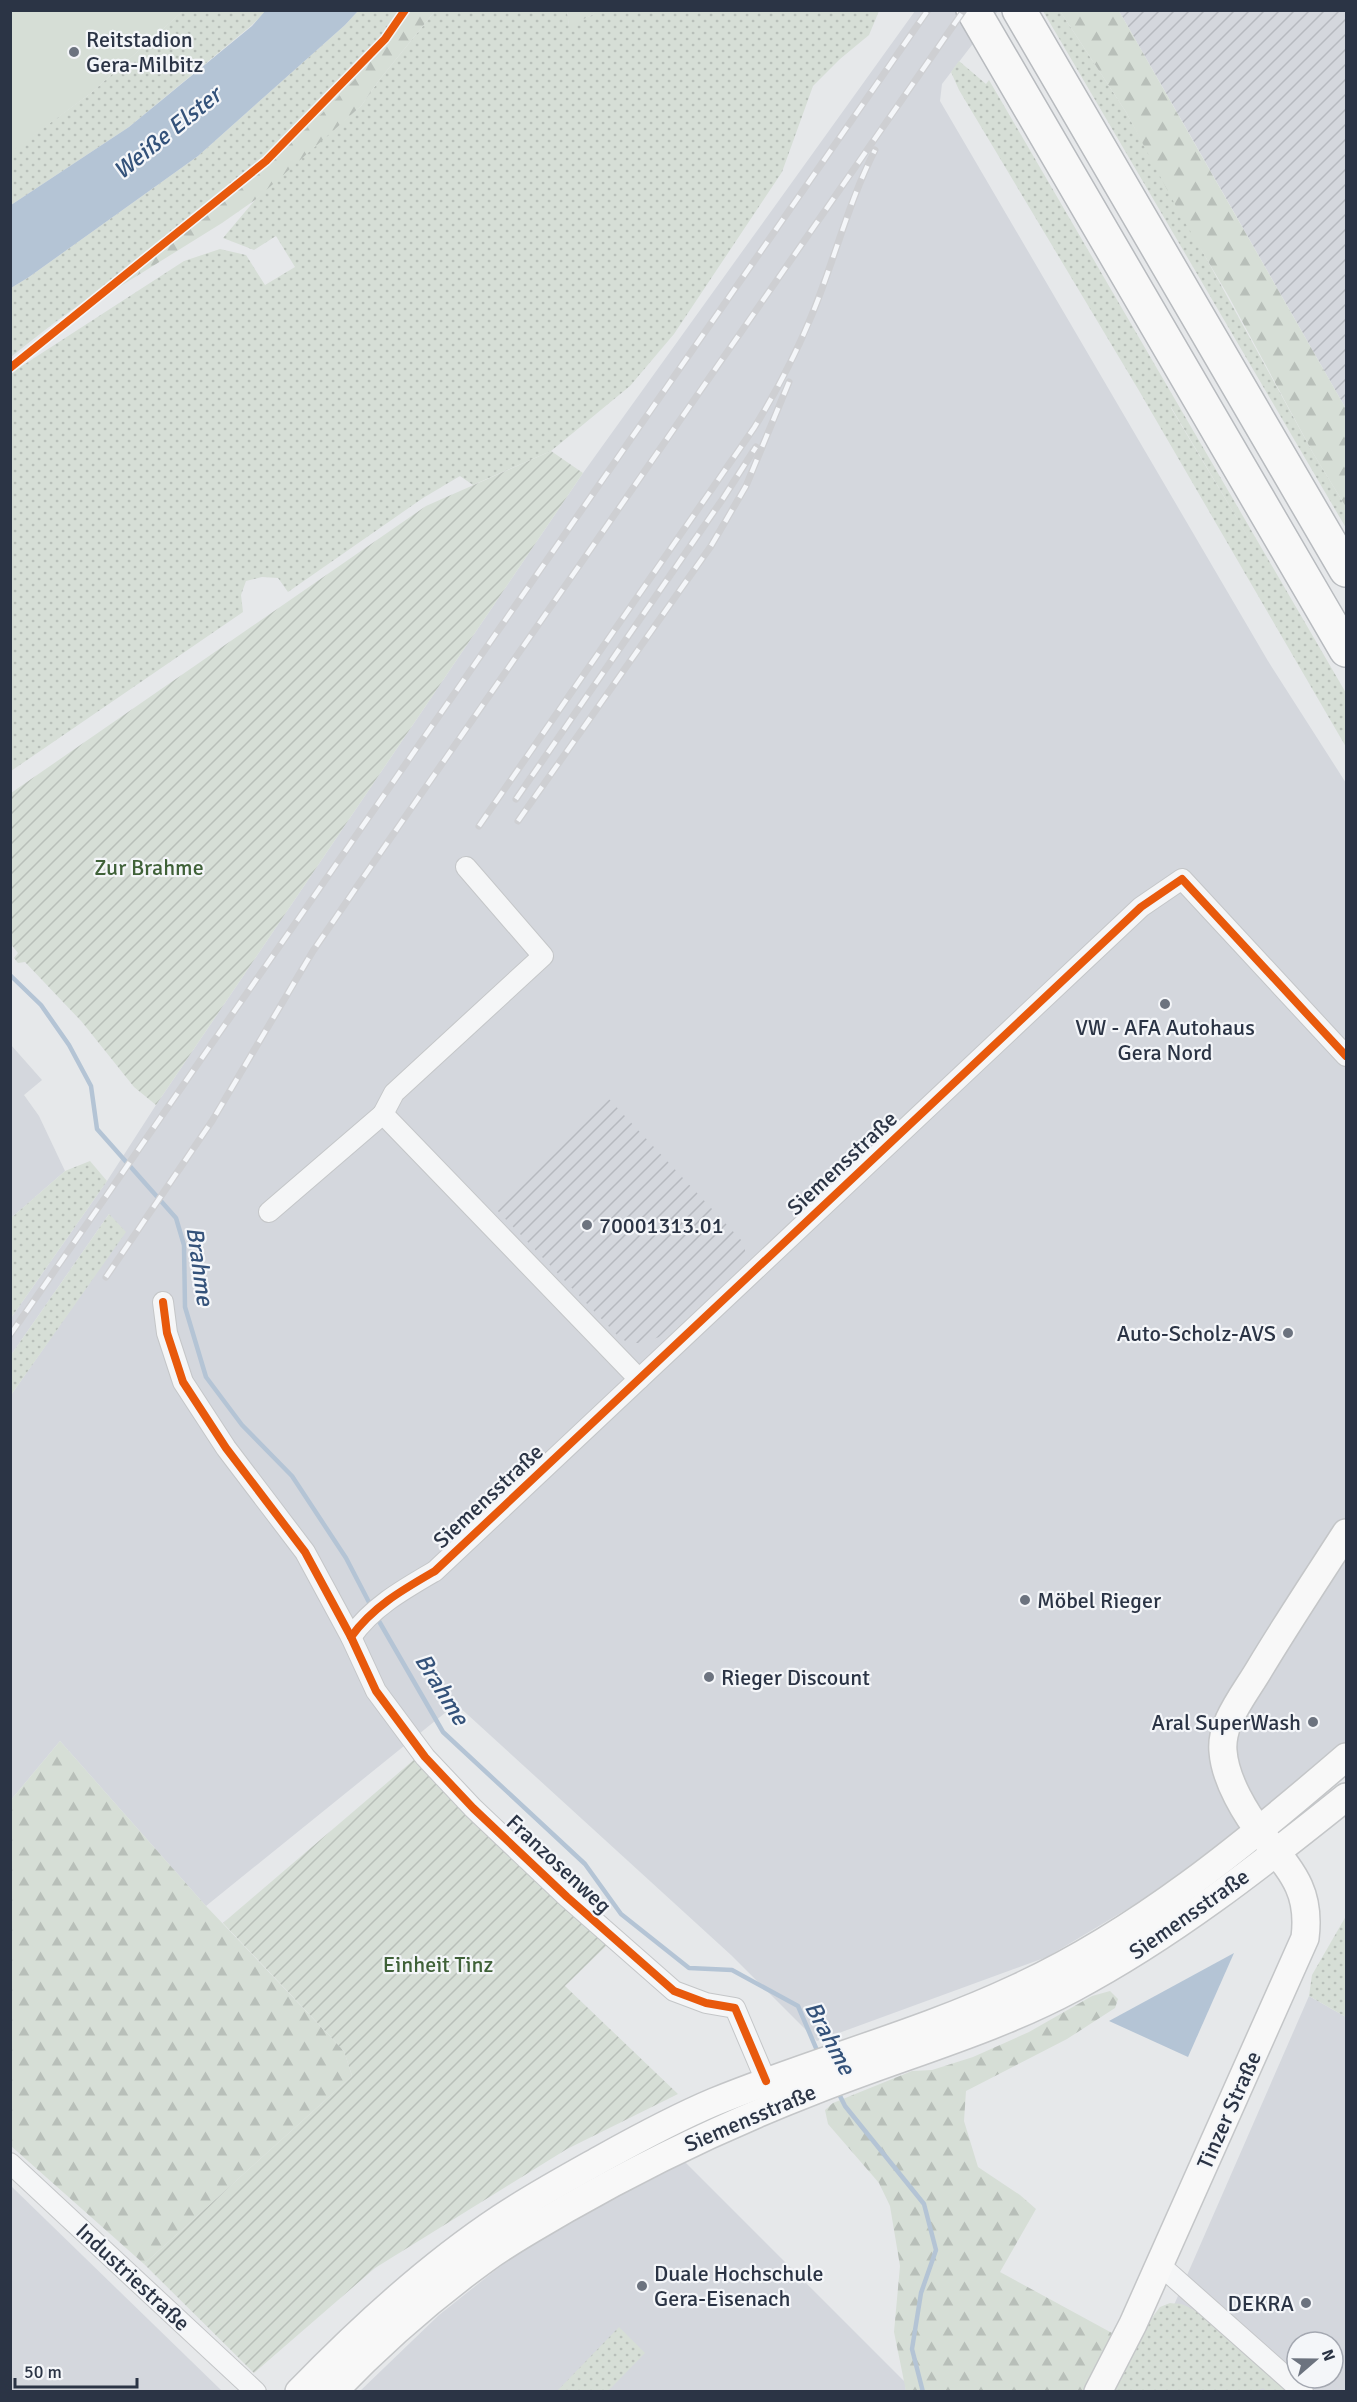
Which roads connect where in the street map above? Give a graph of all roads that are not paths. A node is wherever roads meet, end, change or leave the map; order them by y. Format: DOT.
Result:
graph roads {
  1 [pos="973,10"];
  2 [pos="1023,17"];
  3 [pos="1347,570"];
  4 [pos="1347,650"];
  5 [pos="466,867"];
  6 [pos="1347,1056"];
  7 [pos="383,1114"];
  8 [pos="269,1212"];
  9 [pos="164,1302"];
  10 [pos="639,1379"];
  11 [pos="1347,1533"];
  12 [pos="354,1631"];
  13 [pos="1347,1757"];
  14 [pos="1347,1797"];
  15 [pos="1259,1830"];
  16 [pos="1306,1830"];
  17 [pos="1277,1852"];
  18 [pos="1300,1886"];
  19 [pos="848,2065"];
  20 [pos="770,2094"];
  21 [pos="10,2163"];
  22 [pos="1160,2265"];
  23 [pos="256,2391"];
  24 [pos="299,2391"];
  25 [pos="333,2391"];
  26 [pos="1098,2391"];
  27 [pos="1303,2391"];
  1 -- 4 [label="highway"];
  2 -- 3 [label="highway"];
  5 -- 7 [label="street"];
  6 -- 10 [label="street, Siemensstraße"];
  7 -- 8 [label="street"];
  7 -- 10 [label="street"];
  9 -- 12 [label="street, Franzosenweg"];
  10 -- 12 [label="street, Siemensstraße"];
  11 -- 15 [label="main road"];
  12 -- 20 [label="street, Franzosenweg"];
  13 -- 15 [label="main road, Siemensstraße"];
  14 -- 16 [label="main road, Siemensstraße"];
  15 -- 17 [label="main road, Tinzer Straße"];
  15 -- 19 [label="main road, Siemensstraße"];
  16 -- 17 [label="main road, Siemensstraße"];
  16 -- 18 [label="main road"];
  17 -- 18 [label="main road, Tinzer Straße"];
  17 -- 19 [label="main road, Siemensstraße"];
  18 -- 22 [label="main road, Tinzer Straße"];
  19 -- 20 [label="main road, Siemensstraße"];
  20 -- 24 [label="main road, Siemensstraße"];
  20 -- 25 [label="main road, Siemensstraße"];
  21 -- 23 [label="street, Industriestraße"];
  22 -- 26 [label="main road, Tinzer Straße"];
  22 -- 27 [label="street"];
}
